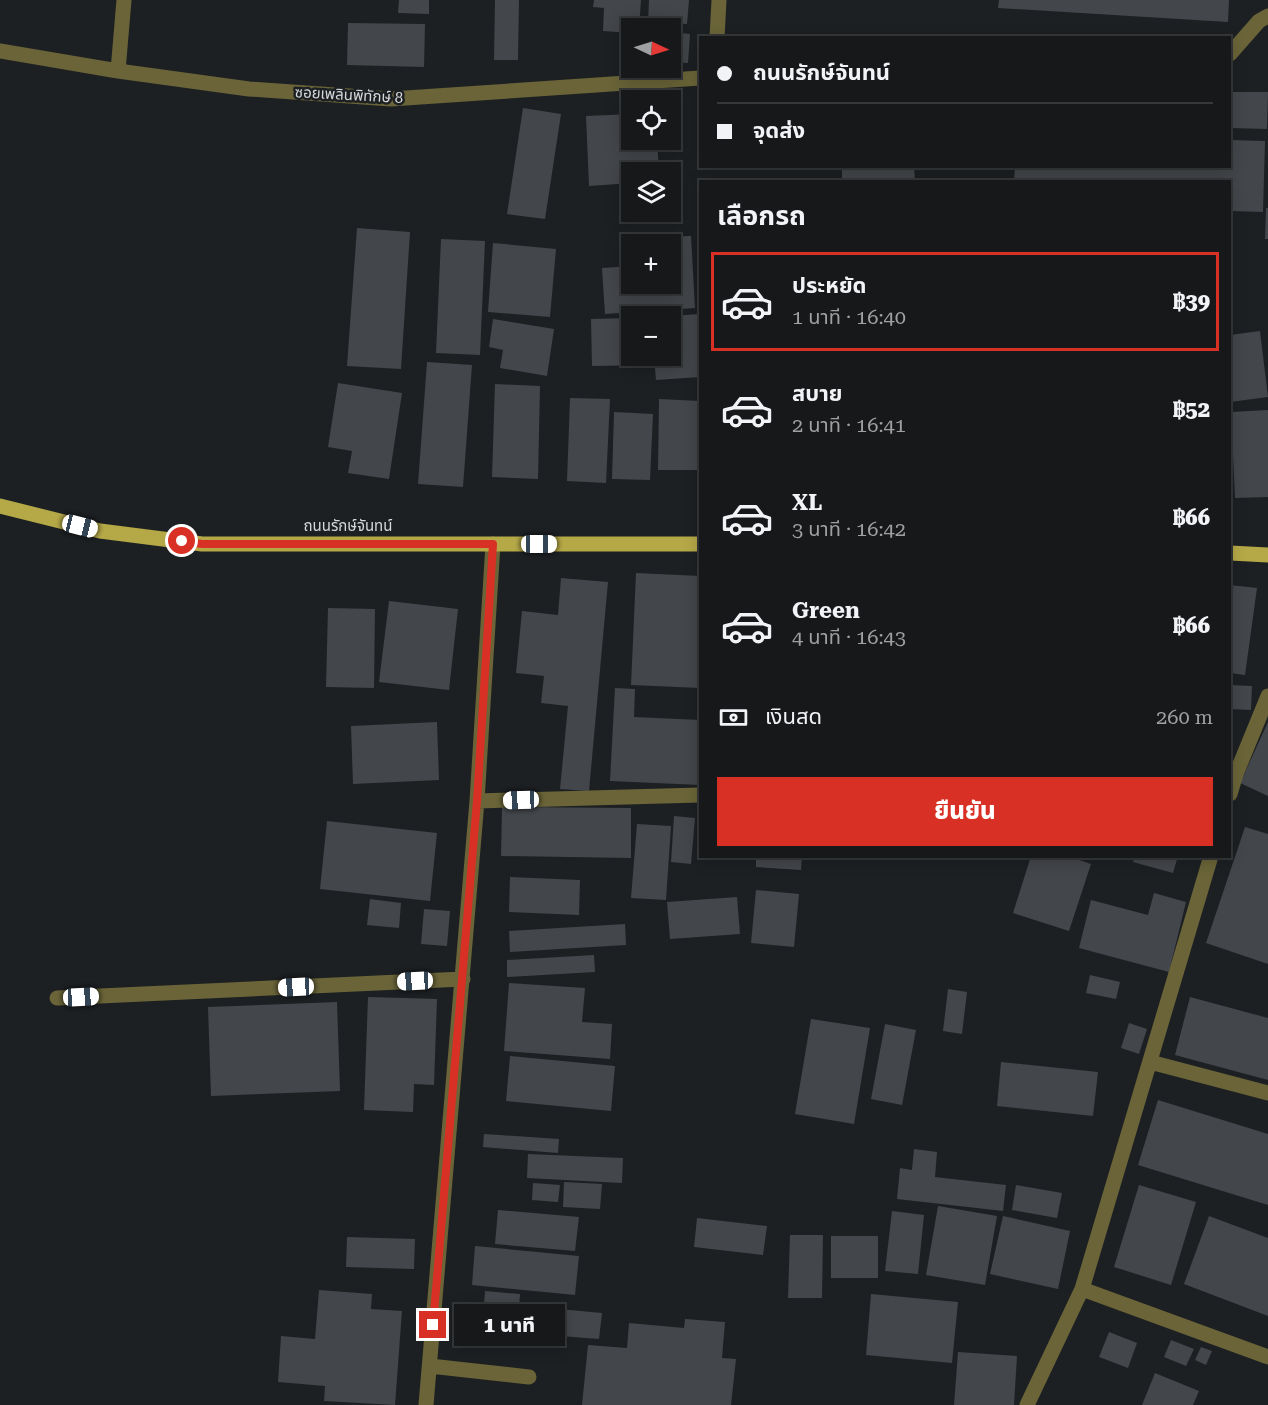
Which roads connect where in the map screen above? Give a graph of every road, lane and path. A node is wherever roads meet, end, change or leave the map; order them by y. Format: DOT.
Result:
graph roads {
  1 [pos="124,0"];
  2 [pos="719,0"];
  3 [pos="1268,16"];
  4 [pos="717,36"];
  5 [pos="0,51"];
  6 [pos="1231,53"];
  7 [pos="118,71"];
  8 [pos="699,78"];
  9 [pos="0,506"];
  10 [pos="493,544"];
  11 [pos="699,544"];
  12 [pos="1231,553"];
  13 [pos="1268,555"];
  14 [pos="1268,696"];
  15 [pos="1231,791"];
  16 [pos="699,795"];
  17 [pos="477,801"];
  18 [pos="1210,858"];
  19 [pos="463,979"];
  20 [pos="57,998"];
  21 [pos="1150,1062"];
  22 [pos="1268,1093"];
  23 [pos="1082,1289"];
  24 [pos="1268,1357"];
  25 [pos="430,1366"];
  26 [pos="529,1377"];
  27 [pos="1034,1403"];
  28 [pos="426,1405"];
  1 -- 7 [label="street"];
  2 -- 4 [label="street"];
  3 -- 6 [label="street"];
  5 -- 7 [label="street, ซอยเพลินพิทักษ์ 8"];
  7 -- 8 [label="street, ซอยเพลินพิทักษ์ 8"];
  9 -- 10 [label="main road, ถนนรักษ์จันทน์"];
  10 -- 11 [label="main road, ถนนรักษ์จันทน์"];
  10 -- 17 [label="street"];
  12 -- 13 [label="main road"];
  14 -- 15 [label="street"];
  16 -- 17 [label="street"];
  17 -- 19 [label="street"];
  18 -- 21 [label="street"];
  19 -- 20 [label="street"];
  19 -- 25 [label="street"];
  21 -- 22 [label="street"];
  21 -- 23 [label="street"];
  23 -- 24 [label="street"];
  23 -- 27 [label="street"];
  25 -- 26 [label="street"];
  25 -- 28 [label="street"];
}
